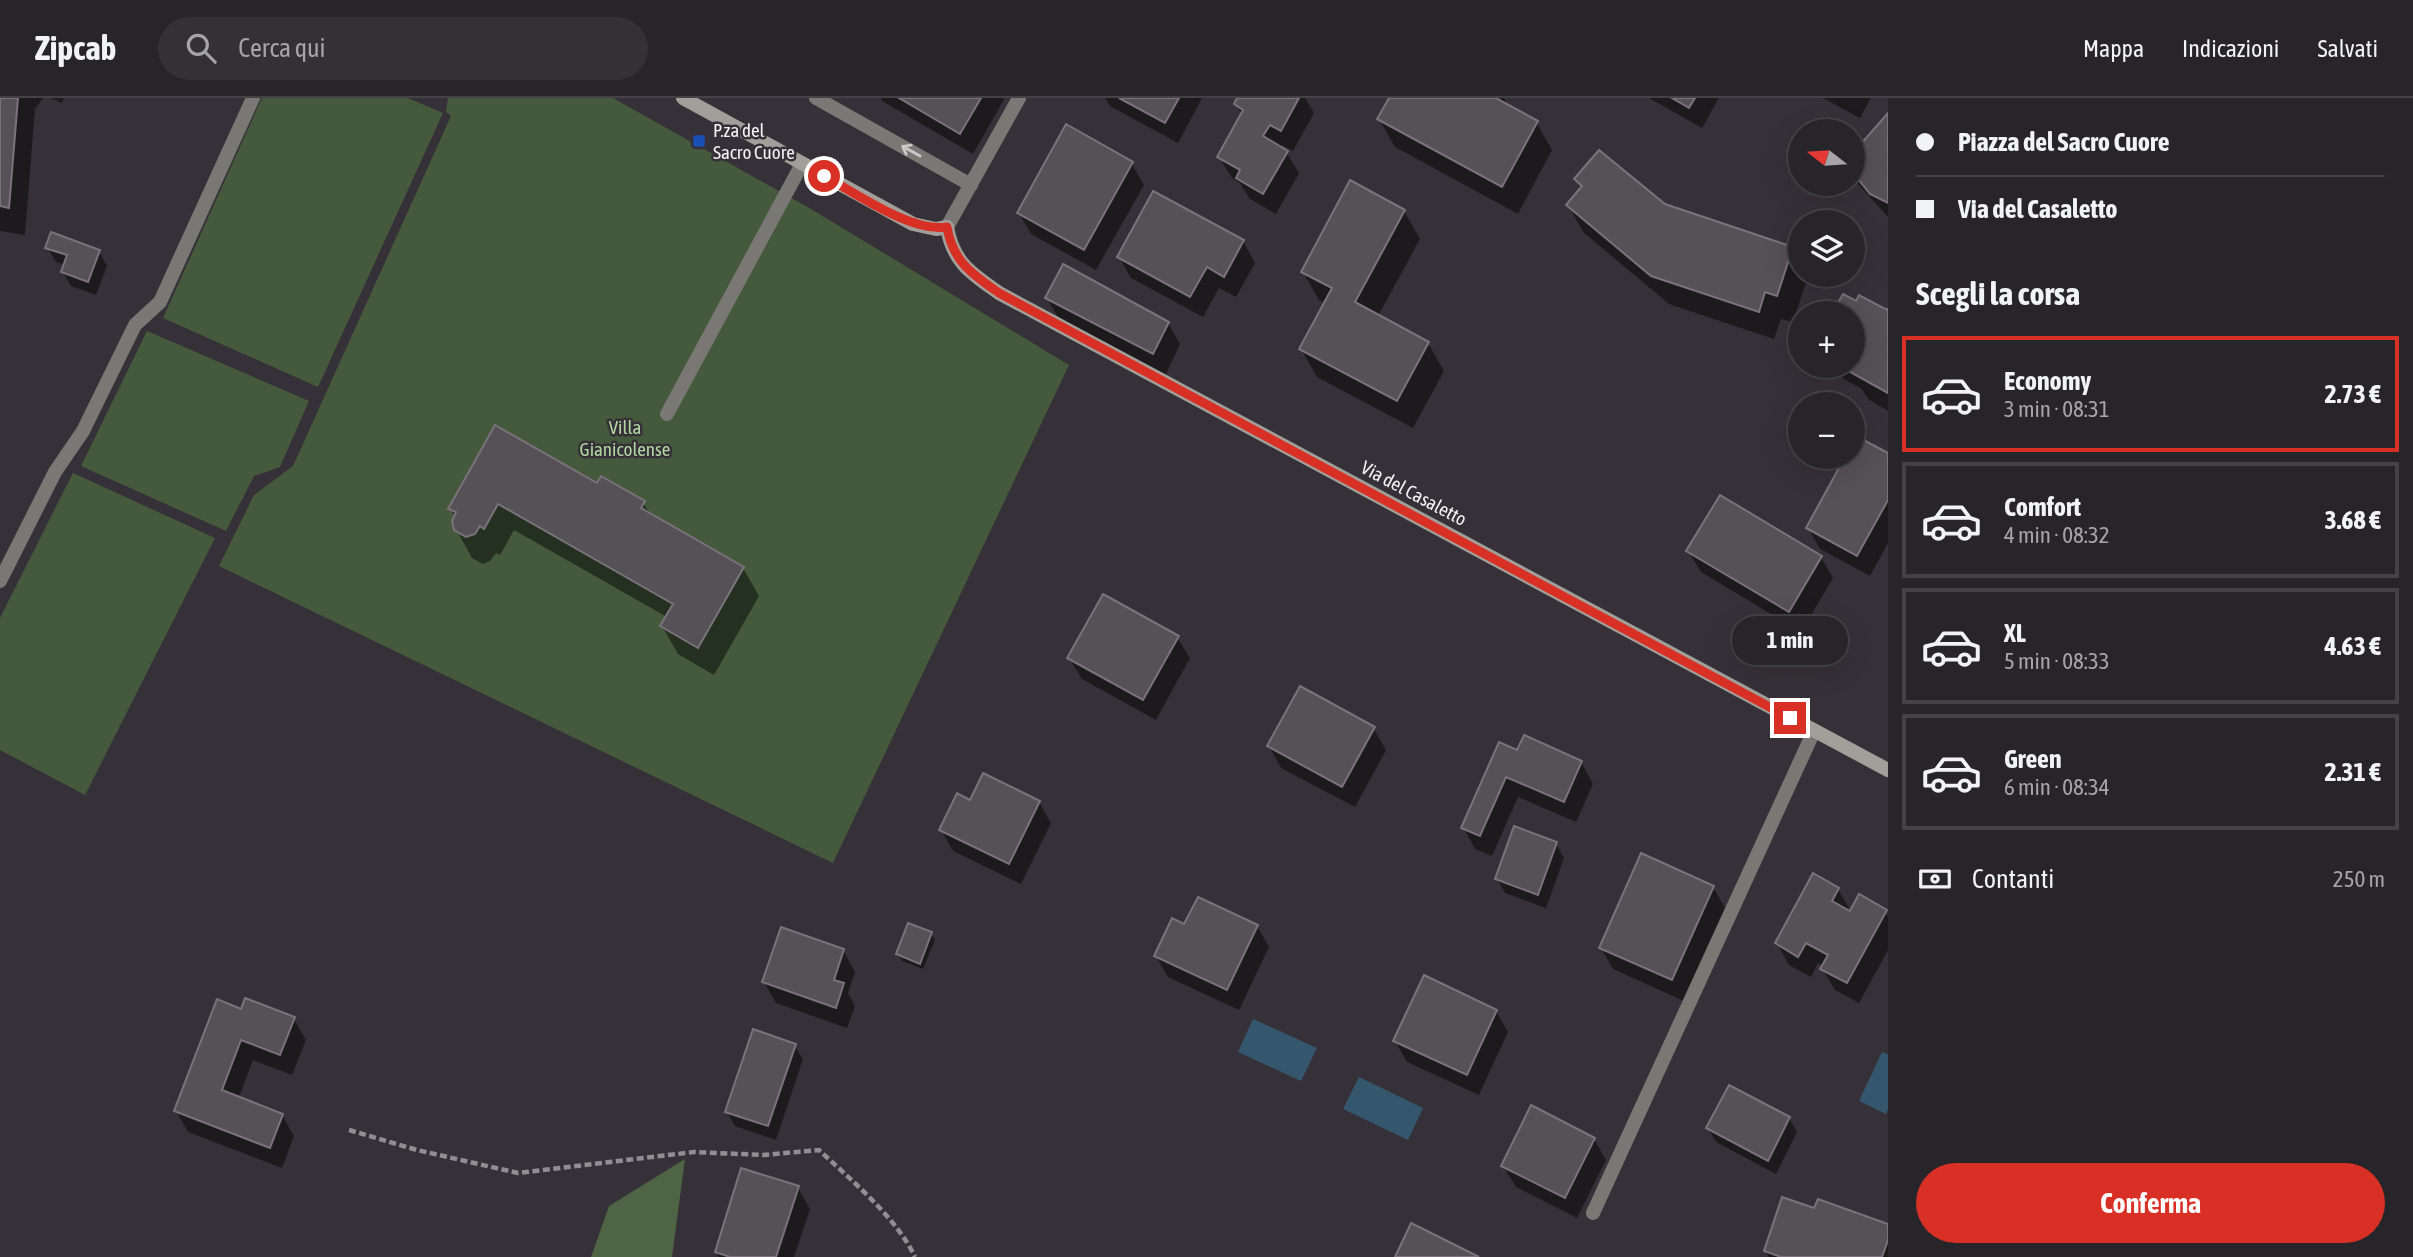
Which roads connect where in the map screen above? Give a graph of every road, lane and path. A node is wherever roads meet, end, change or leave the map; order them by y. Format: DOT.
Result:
graph roads {
  1 [pos="253,98"];
  2 [pos="683,98"];
  3 [pos="816,98"];
  4 [pos="1019,98"];
  5 [pos="802,164"];
  6 [pos="971,185"];
  7 [pos="947,227"];
  8 [pos="667,414"];
  9 [pos="0,581"];
  10 [pos="1814,731"];
  11 [pos="1888,770"];
  12 [pos="349,1130"];
  13 [pos="1592,1213"];
  14 [pos="915,1257"];
  1 -- 9 [label="street"];
  2 -- 5 [label="street"];
  6 -- 3 [label="street, one-way"];
  4 -- 6 [label="street"];
  5 -- 7 [label="street"];
  5 -- 8 [label="street"];
  6 -- 7 [label="street"];
  7 -- 10 [label="street, Via del Casaletto"];
  10 -- 11 [label="street, Via del Casaletto"];
  10 -- 13 [label="street"];
  12 -- 14 [label="path"];
}
